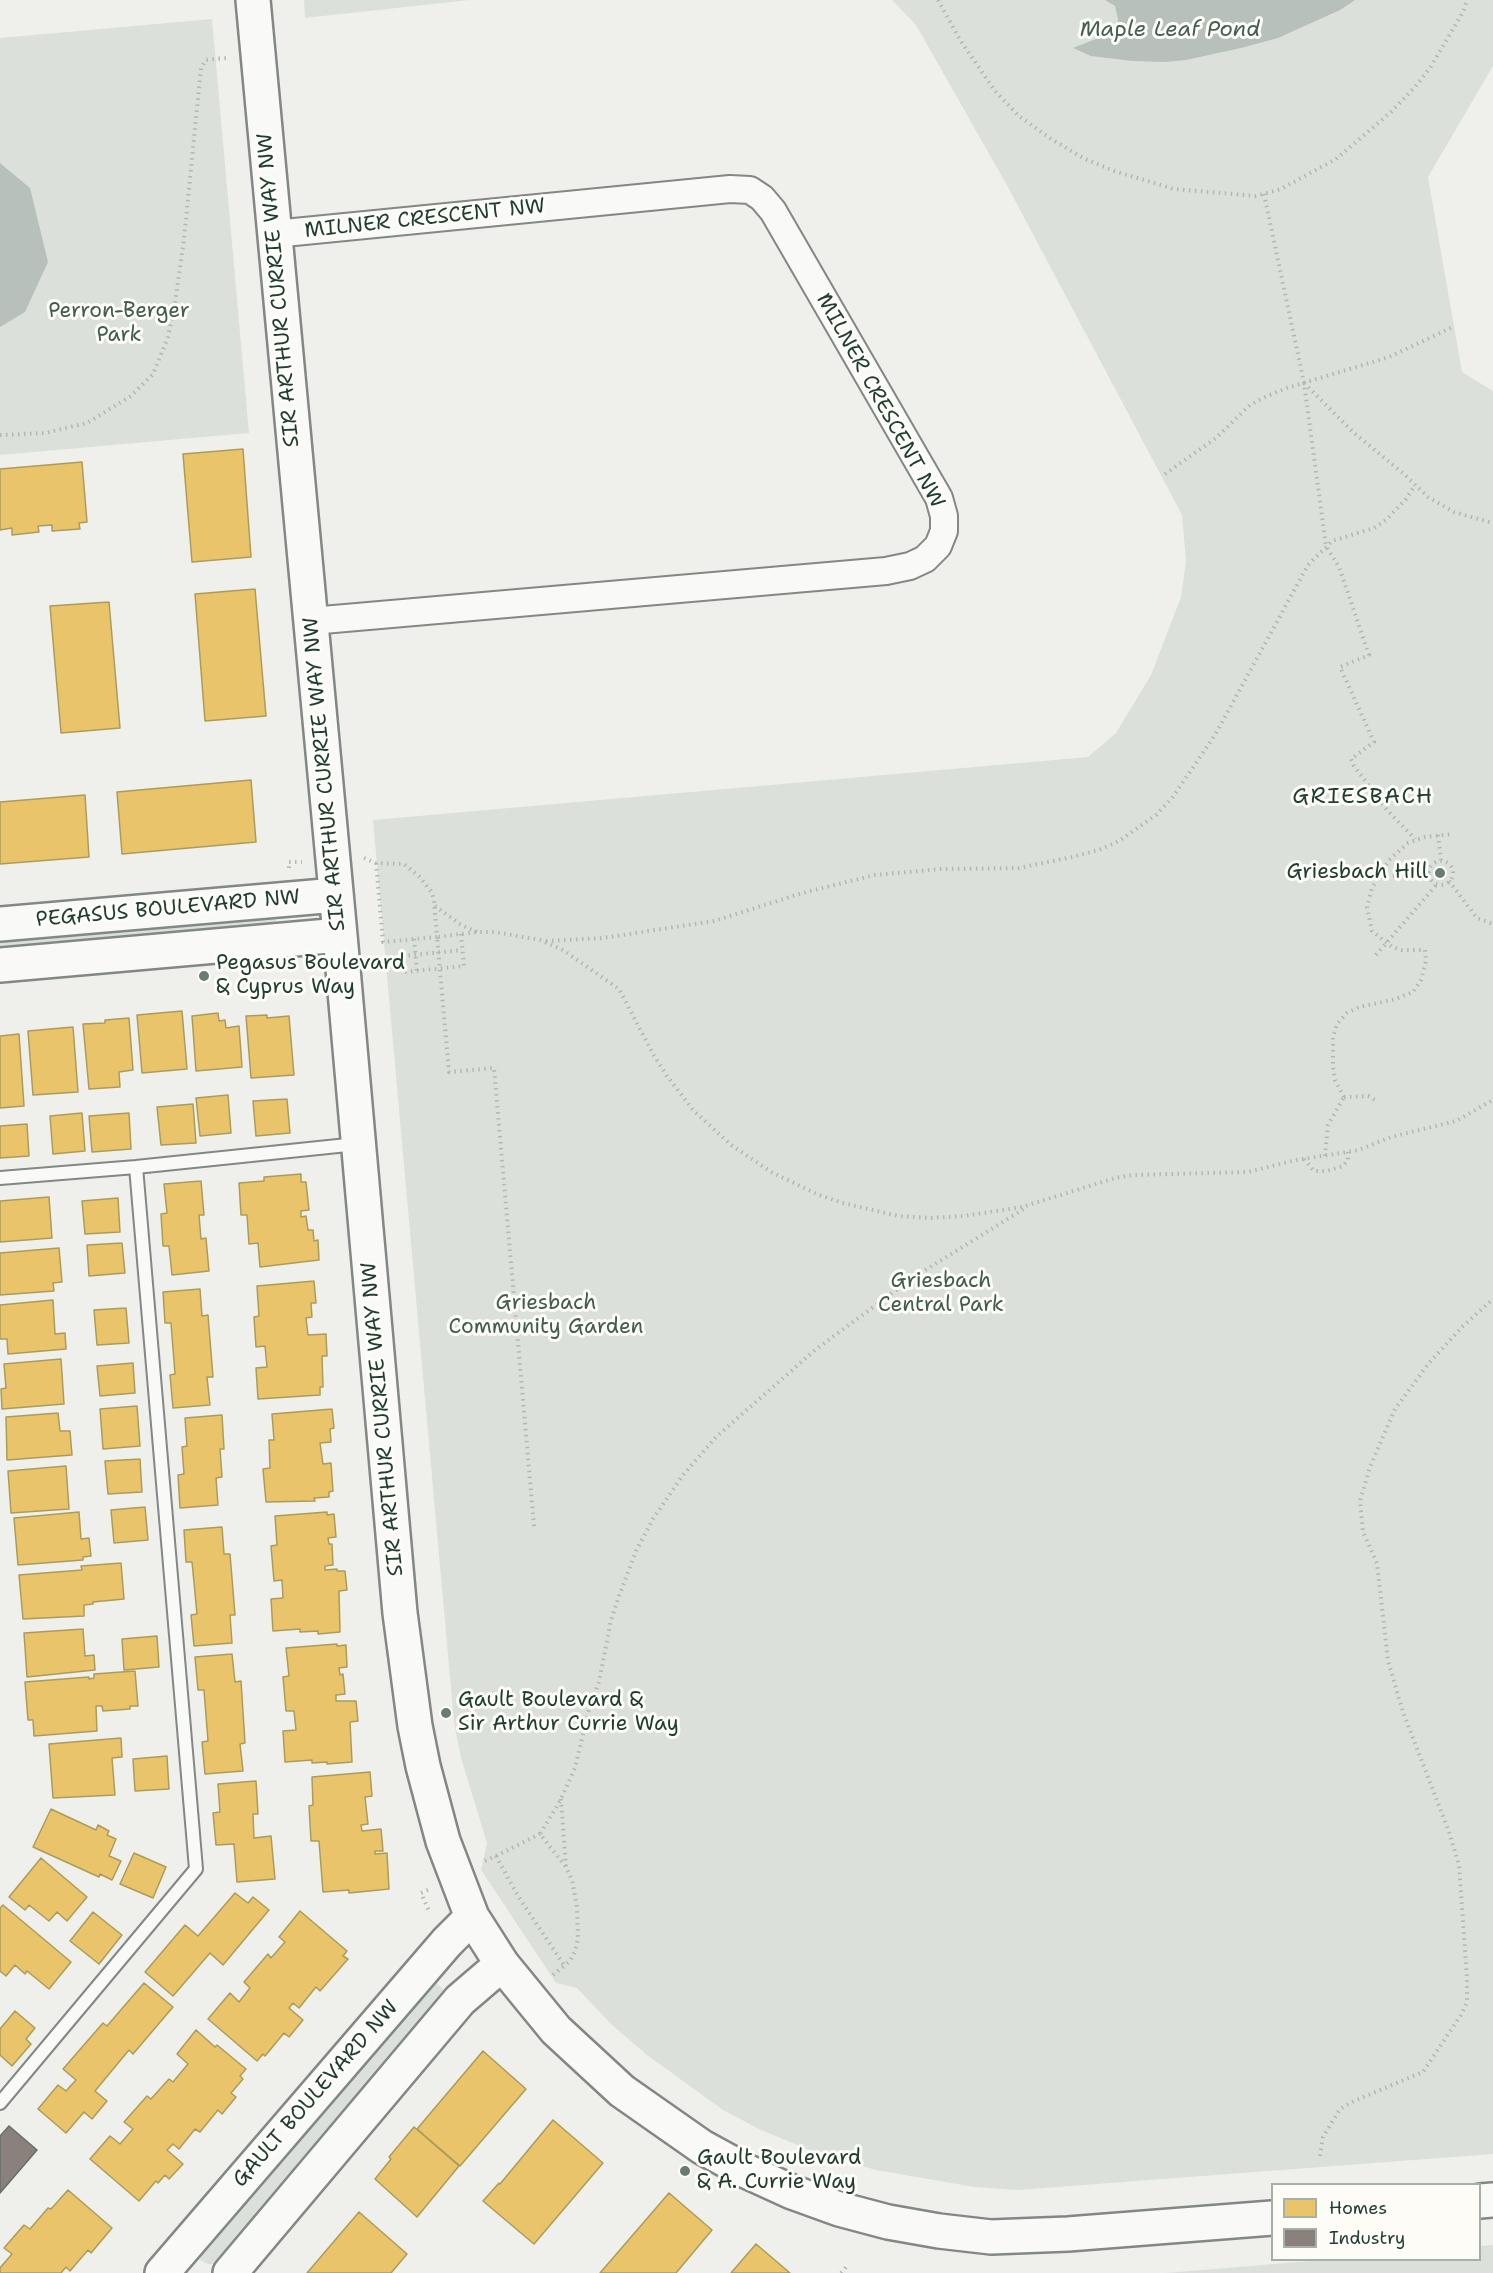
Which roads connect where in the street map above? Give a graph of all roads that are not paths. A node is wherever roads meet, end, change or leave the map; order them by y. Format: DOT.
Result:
graph roads {
  1 [pos="253,0"];
  2 [pos="274,234"];
  3 [pos="311,621"];
  4 [pos="336,895"];
  5 [pos="0,924"];
  6 [pos="340,935"];
  7 [pos="0,965"];
  8 [pos="359,1144"];
  9 [pos="136,1167"];
  10 [pos="0,1178"];
  11 [pos="471,1917"];
  12 [pos="502,1964"];
  13 [pos="0,2103"];
  14 [pos="1271,2218"];
  15 [pos="162,2273"];
  16 [pos="231,2273"];
  1 -- 2 [label="street, SIR ARTHUR CURRIE WAY NW"];
  2 -- 3 [label="street, SIR ARTHUR CURRIE WAY NW"];
  2 -- 3 [label="street, MILNER CRESCENT NW"];
  3 -- 4 [label="street, SIR ARTHUR CURRIE WAY NW"];
  4 -- 5 [label="street, PEGASUS BOULEVARD NW"];
  4 -- 6 [label="street, SIR ARTHUR CURRIE WAY NW"];
  6 -- 7 [label="street, PEGASUS BOULEVARD NW"];
  6 -- 8 [label="street, SIR ARTHUR CURRIE WAY NW"];
  8 -- 9 [label="lane"];
  8 -- 11 [label="street, SIR ARTHUR CURRIE WAY NW"];
  9 -- 10 [label="lane"];
  9 -- 13 [label="lane"];
  11 -- 12 [label="street, SIR ARTHUR CURRIE WAY NW"];
  11 -- 15 [label="street, GAULT BOULEVARD NW"];
  12 -- 14 [label="street, SIR ARTHUR CURRIE WAY NW"];
  12 -- 16 [label="street"];
}
